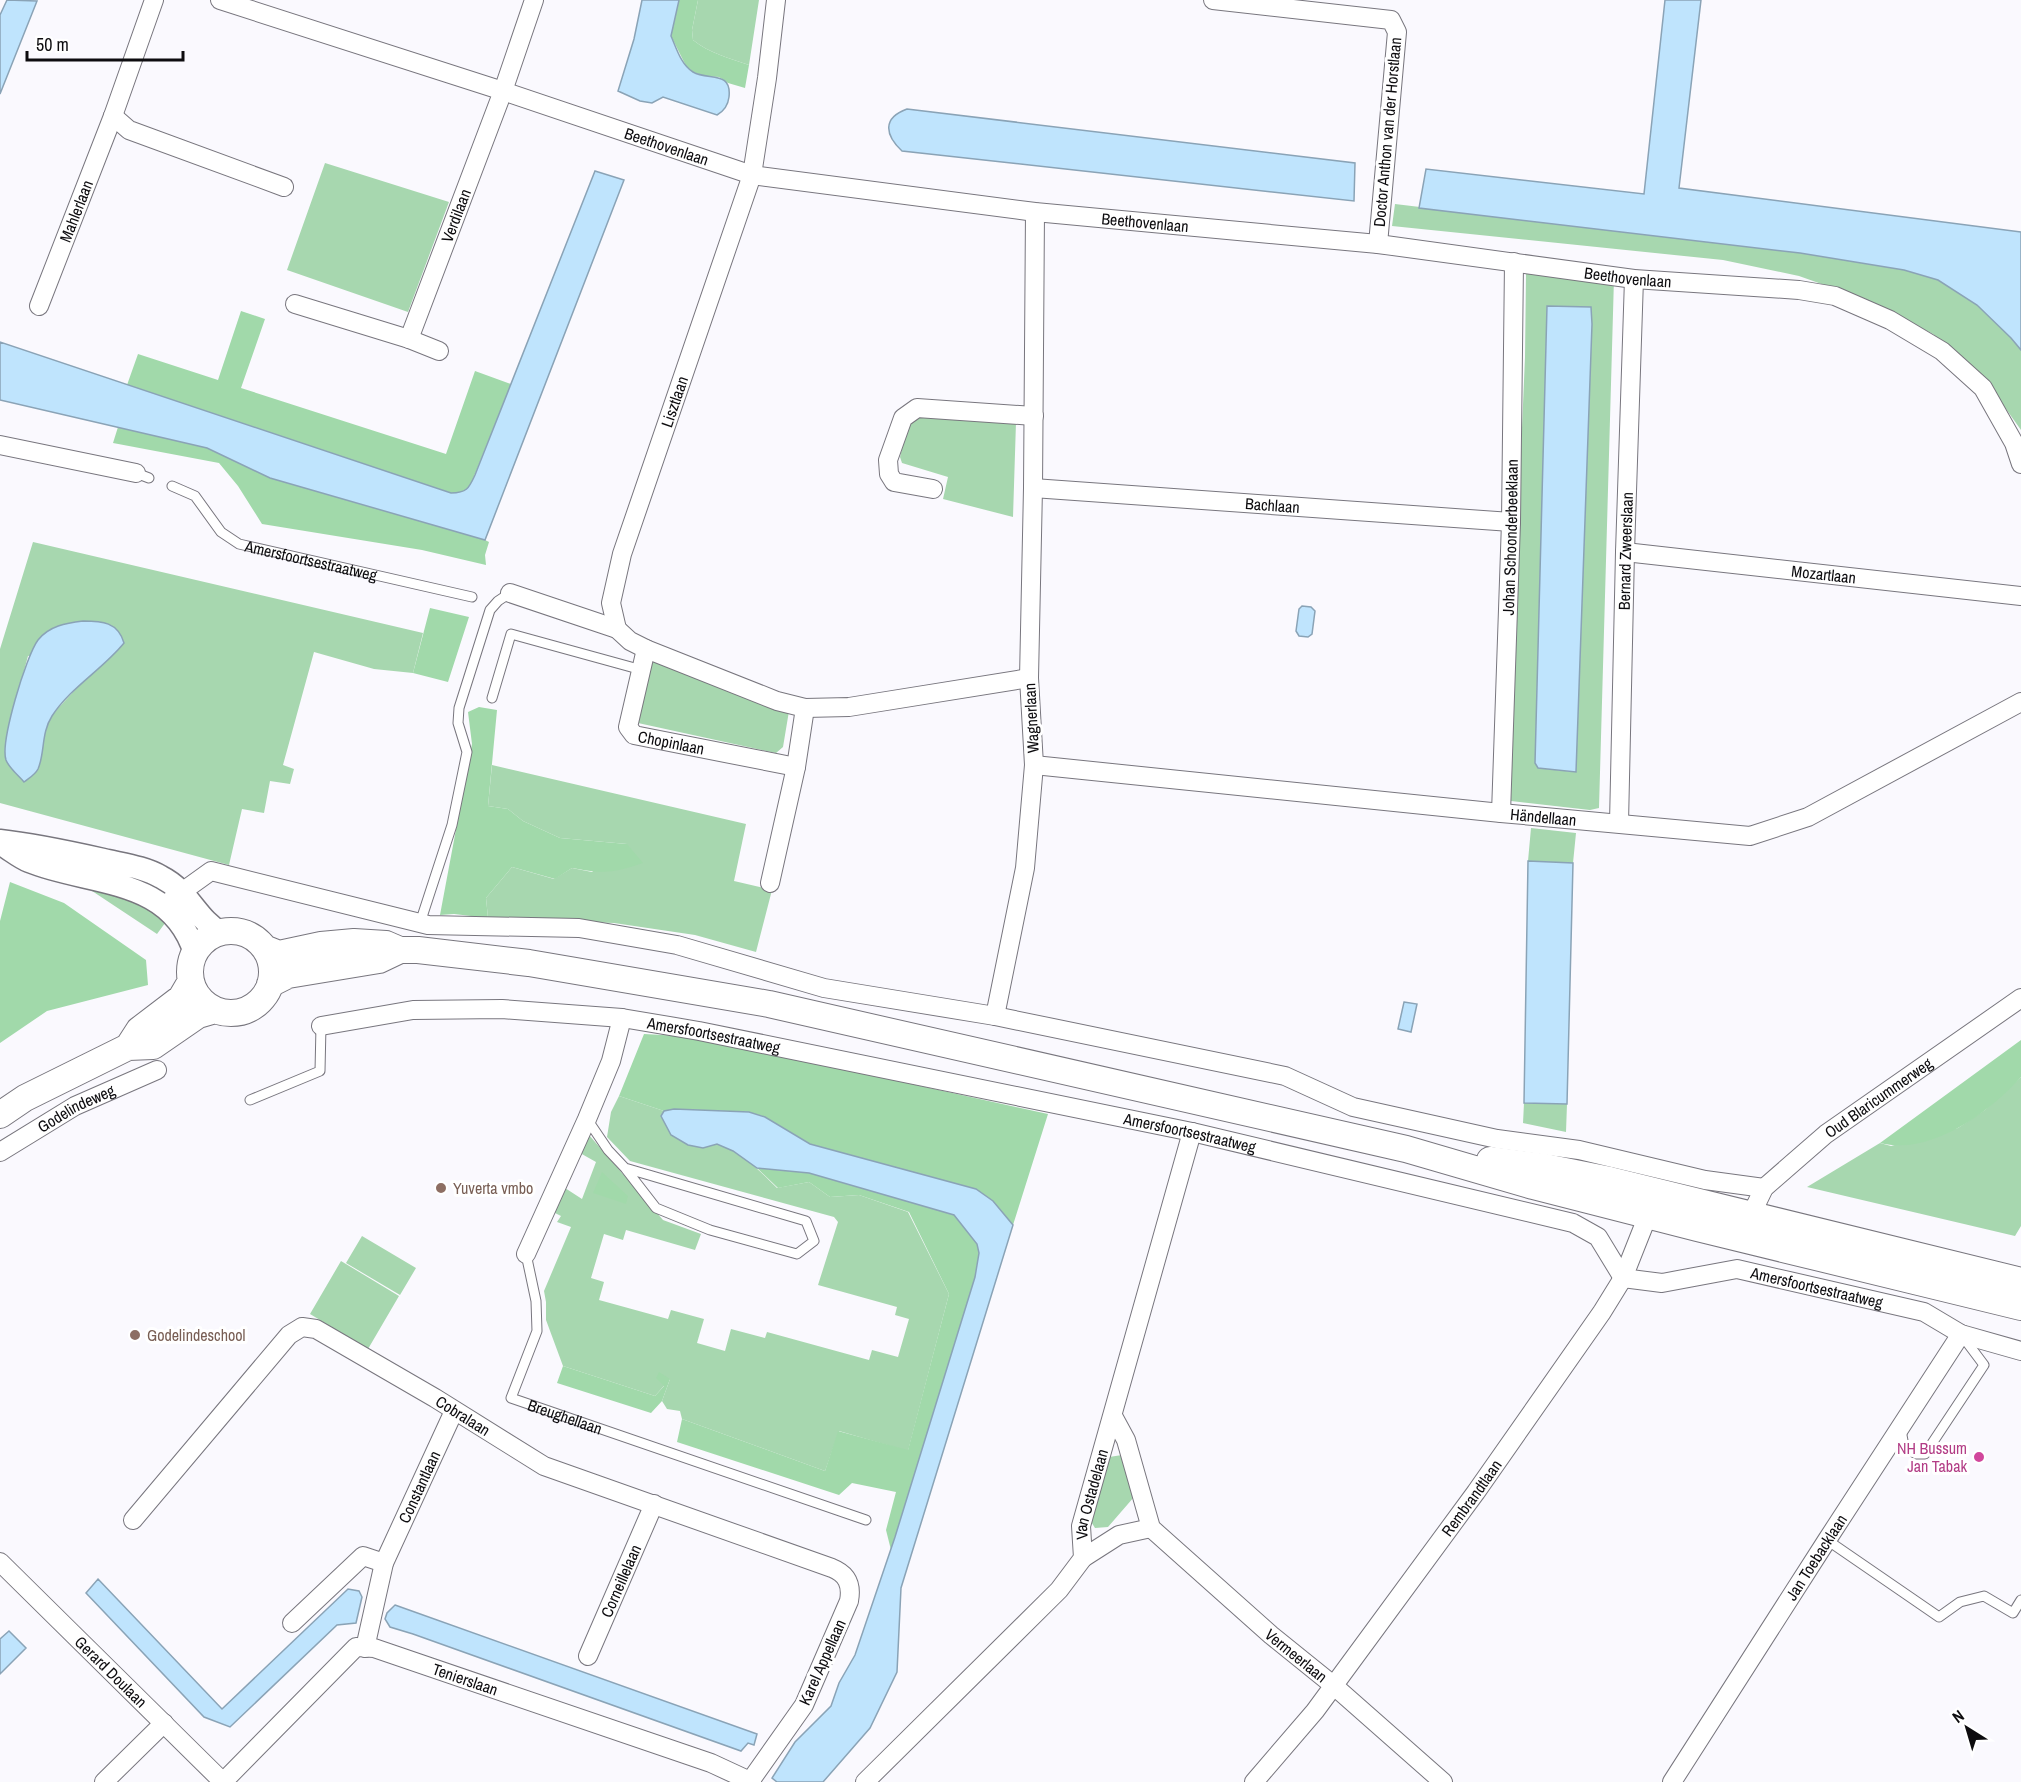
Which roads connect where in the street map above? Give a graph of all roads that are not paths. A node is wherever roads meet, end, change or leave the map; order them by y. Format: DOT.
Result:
graph roads {
  1 [pos="154,0"];
  2 [pos="220,0"];
  3 [pos="534,0"];
  4 [pos="776,0"];
  5 [pos="1213,0"];
  6 [pos="503,91"];
  7 [pos="113,116"];
  8 [pos="752,175"];
  9 [pos="284,187"];
  10 [pos="1035,212"];
  11 [pos="1378,244"];
  12 [pos="1514,262"];
  13 [pos="1634,279"];
  14 [pos="295,304"];
  15 [pos="39,306"];
  16 [pos="409,339"];
  17 [pos="439,351"];
  18 [pos="1034,416"];
  19 [pos="0,445"];
  20 [pos="2021,464"];
  21 [pos="143,476"];
  22 [pos="172,486"];
  23 [pos="1033,488"];
  24 [pos="933,489"];
  25 [pos="1511,522"];
  26 [pos="1625,552"];
  27 [pos="510,593"];
  28 [pos="2021,596"];
  29 [pos="472,597"];
  30 [pos="617,629"];
  31 [pos="646,648"];
  32 [pos="642,670"];
  33 [pos="1029,678"];
  34 [pos="492,698"];
  35 [pos="2021,702"];
  36 [pos="805,708"];
  37 [pos="1034,765"];
  38 [pos="796,767"];
  39 [pos="1501,813"];
  40 [pos="1619,823"];
  41 [pos="0,842"];
  42 [pos="770,883"];
  43 [pos="182,891"];
  44 [pos="164,906"];
  45 [pos="420,923"];
  46 [pos="221,933"];
  47 [pos="264,948"];
  48 [pos="400,950"];
  49 [pos="195,953"];
  50 [pos="191,981"];
  51 [pos="270,984"];
  52 [pos="2021,998"];
  53 [pos="215,1010"];
  54 [pos="995,1016"];
  55 [pos="622,1018"];
  56 [pos="321,1026"];
  57 [pos="128,1047"];
  58 [pos="157,1070"];
  59 [pos="250,1100"];
  60 [pos="0,1115"];
  61 [pos="587,1119"];
  62 [pos="1192,1132"];
  63 [pos="0,1152"];
  64 [pos="625,1168"];
  65 [pos="1764,1188"];
  66 [pos="1652,1203"];
  67 [pos="1750,1215"];
  68 [pos="526,1254"];
  69 [pos="1623,1278"];
  70 [pos="2021,1281"];
  71 [pos="2021,1307"];
  72 [pos="1961,1334"];
  73 [pos="2021,1351"];
  74 [pos="454,1411"];
  75 [pos="1113,1416"];
  76 [pos="1900,1428"];
  77 [pos="654,1504"];
  78 [pos="133,1520"];
  79 [pos="866,1520"];
  80 [pos="1151,1528"];
  81 [pos="1827,1540"];
  82 [pos="1083,1558"];
  83 [pos="0,1563"];
  84 [pos="384,1563"];
  85 [pos="2021,1600"];
  86 [pos="849,1601"];
  87 [pos="292,1623"];
  88 [pos="365,1648"];
  89 [pos="588,1656"];
  90 [pos="1333,1685"];
  91 [pos="164,1723"];
  92 [pos="752,1781"];
  93 [pos="104,1782"];
  94 [pos="223,1782"];
  95 [pos="865,1782"];
  96 [pos="1254,1782"];
  97 [pos="1443,1782"];
  98 [pos="1672,1782"];
  1 -- 7 [label="street, Mahlerlaan"];
  2 -- 6 [label="street, Beethovenlaan"];
  3 -- 6 [label="street, Verdilaan"];
  4 -- 8 [label="street"];
  5 -- 11 [label="street, Doctor Anthon van der Horstlaan"];
  6 -- 8 [label="street, Beethovenlaan"];
  6 -- 16 [label="street, Verdilaan"];
  7 -- 9 [label="street"];
  7 -- 15 [label="street, Mahlerlaan"];
  8 -- 10 [label="street, Beethovenlaan"];
  8 -- 30 [label="street, Lisztlaan"];
  10 -- 11 [label="street, Beethovenlaan"];
  10 -- 18 [label="street, Wagnerlaan"];
  11 -- 12 [label="street, Beethovenlaan"];
  12 -- 13 [label="street, Beethovenlaan"];
  12 -- 25 [label="street, Johan Schoonderbeeklaan"];
  13 -- 20 [label="street, Beethovenlaan"];
  13 -- 26 [label="street, Bernard Zweerslaan"];
  14 -- 16 [label="street"];
  16 -- 17 [label="street"];
  18 -- 23 [label="street, Wagnerlaan"];
  18 -- 24 [label="street"];
  19 -- 21 [label="street"];
  22 -- 29 [label="lane, Amersfoortsestraatweg"];
  23 -- 25 [label="street, Bachlaan"];
  23 -- 33 [label="street, Wagnerlaan"];
  25 -- 39 [label="street, Johan Schoonderbeeklaan"];
  26 -- 28 [label="street, Mozartlaan"];
  26 -- 40 [label="street, Bernard Zweerslaan"];
  27 -- 30 [label="street"];
  27 -- 45 [label="lane"];
  30 -- 31 [label="street"];
  31 -- 32 [label="street, Chopinlaan"];
  31 -- 36 [label="street"];
  32 -- 34 [label="lane"];
  32 -- 38 [label="street, Chopinlaan"];
  33 -- 36 [label="street"];
  33 -- 37 [label="street, Wagnerlaan"];
  35 -- 40 [label="street, Händellaan"];
  36 -- 38 [label="street"];
  37 -- 39 [label="street, Händellaan"];
  37 -- 54 [label="street, Wagnerlaan"];
  38 -- 42 [label="street"];
  39 -- 40 [label="street, Händellaan"];
  41 -- 43 [label="street"];
  41 -- 44 [label="street"];
  43 -- 44 [label="street"];
  43 -- 45 [label="street"];
  43 -- 46 [label="street"];
  44 -- 49 [label="street"];
  45 -- 54 [label="street"];
  46 -- 47 [label="main road"];
  46 -- 49 [label="main road"];
  47 -- 48 [label="main road, Amersfoortsestraatweg"];
  47 -- 51 [label="main road"];
  48 -- 51 [label="main road, Amersfoortsestraatweg"];
  48 -- 66 [label="main road, Amersfoortsestraatweg"];
  49 -- 50 [label="main road"];
  50 -- 53 [label="main road"];
  50 -- 57 [label="main road, Godelindeweg"];
  51 -- 53 [label="main road"];
  52 -- 65 [label="street, Oud Blaricummerweg"];
  53 -- 57 [label="main road, Godelindeweg"];
  54 -- 65 [label="street"];
  55 -- 56 [label="street, Amersfoortsestraatweg"];
  55 -- 61 [label="street, Breughellaan"];
  55 -- 62 [label="street, Amersfoortsestraatweg"];
  56 -- 59 [label="lane"];
  57 -- 60 [label="main road, Godelindeweg"];
  58 -- 63 [label="street, Godelindeweg"];
  61 -- 64 [label="lane"];
  61 -- 68 [label="street, Breughellaan"];
  62 -- 69 [label="street, Amersfoortsestraatweg"];
  62 -- 75 [label="street, Van Ostadelaan"];
  64 -- 64 [label="lane"];
  65 -- 67 [label="street, Oud Blaricummerweg"];
  66 -- 67 [label="main road, Amersfoortsestraatweg"];
  66 -- 69 [label="street, Rembrandtlaan"];
  66 -- 71 [label="main road, Amersfoortsestraatweg"];
  67 -- 70 [label="main road, Amersfoortsestraatweg"];
  68 -- 79 [label="lane, Breughellaan"];
  69 -- 72 [label="street, Amersfoortsestraatweg"];
  69 -- 90 [label="street, Rembrandtlaan"];
  72 -- 73 [label="street, Amersfoortsestraatweg"];
  72 -- 76 [label="street, Jan Toebacklaan"];
  72 -- 76 [label="lane"];
  74 -- 77 [label="street, Cobralaan"];
  74 -- 78 [label="street, Cobralaan"];
  74 -- 84 [label="street, Constantlaan"];
  75 -- 80 [label="street"];
  75 -- 82 [label="street, Van Ostadelaan"];
  76 -- 81 [label="street, Jan Toebacklaan"];
  77 -- 86 [label="street, Cobralaan"];
  77 -- 89 [label="street, Corneillelaan"];
  80 -- 82 [label="street"];
  80 -- 90 [label="street, Vermeerlaan"];
  81 -- 85 [label="lane"];
  81 -- 98 [label="street, Jan Toebacklaan"];
  82 -- 95 [label="street, Van Ostadelaan"];
  83 -- 91 [label="street, Gerard Doulaan"];
  84 -- 87 [label="street"];
  84 -- 88 [label="street, Constantlaan"];
  86 -- 92 [label="street, Karel Appellaan"];
  88 -- 92 [label="street, Tenierslaan"];
  88 -- 94 [label="street"];
  90 -- 96 [label="street, Rembrandtlaan"];
  90 -- 97 [label="street, Vermeerlaan"];
  91 -- 93 [label="street"];
  91 -- 94 [label="street, Gerard Doulaan"];
}
